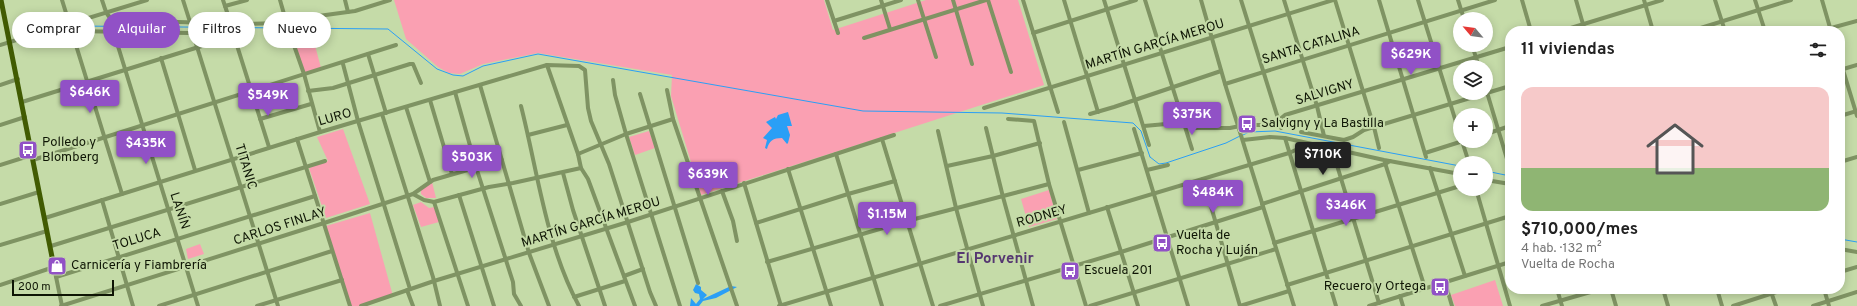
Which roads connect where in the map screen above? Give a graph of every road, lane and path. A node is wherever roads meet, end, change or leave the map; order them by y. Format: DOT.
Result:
graph roads {
  1 [pos="1,0"];
  2 [pos="62,0"];
  3 [pos="102,0"];
  4 [pos="144,0"];
  5 [pos="182,0"];
  6 [pos="223,0"];
  7 [pos="247,0"];
  8 [pos="280,0"];
  9 [pos="345,0"];
  10 [pos="390,0"];
  11 [pos="827,0"];
  12 [pos="881,0"];
  13 [pos="902,0"];
  14 [pos="918,0"];
  15 [pos="953,0"];
  16 [pos="987,0"];
  17 [pos="1023,0"];
  18 [pos="1064,0"];
  19 [pos="1104,0"];
  20 [pos="1136,0"];
  21 [pos="1145,0"];
  22 [pos="1201,0"];
  23 [pos="1241,0"];
  24 [pos="1284,0"];
  25 [pos="1334,0"];
  26 [pos="1379,0"];
  27 [pos="1418,0"];
  28 [pos="1458,0"];
  29 [pos="1495,0"];
  30 [pos="1522,0"];
  31 [pos="1576,0"];
  32 [pos="1644,0"];
  33 [pos="1662,0"];
  34 [pos="1715,0"];
  35 [pos="1755,0"];
  36 [pos="1791,0"];
  37 [pos="1822,0"];
  38 [pos="1645,5"];
  39 [pos="225,6"];
  40 [pos="882,6"];
  41 [pos="955,9"];
  42 [pos="1107,9"];
  43 [pos="1758,10"];
  44 [pos="1462,11"];
  45 [pos="66,12"];
  46 [pos="106,12"];
  47 [pos="112,12"];
  48 [pos="227,12"];
  49 [pos="283,12"];
  50 [pos="348,12"];
  51 [pos="331,14"];
  52 [pos="1288,14"];
  53 [pos="188,16"];
  54 [pos="924,19"];
  55 [pos="834,21"];
  56 [pos="1071,21"];
  57 [pos="1857,21"];
  58 [pos="1425,22"];
  59 [pos="1722,22"];
  60 [pos="1583,24"];
  61 [pos="1249,26"];
  62 [pos="1530,26"];
  63 [pos="1577,26"];
  64 [pos="1651,26"];
  65 [pos="1708,26"];
  66 [pos="1723,26"];
  67 [pos="1763,26"];
  68 [pos="1830,26"];
  69 [pos="1841,26"];
  70 [pos="890,30"];
  71 [pos="1389,32"];
  72 [pos="838,33"];
  73 [pos="1033,33"];
  74 [pos="1212,37"];
  75 [pos="864,38"];
  76 [pos="10,42"];
  77 [pos="0,45"];
  78 [pos="396,45"];
  79 [pos="1349,45"];
  80 [pos="78,48"];
  81 [pos="118,48"];
  82 [pos="194,48"];
  83 [pos="197,48"];
  84 [pos="237,48"];
  85 [pos="295,48"];
  86 [pos="1505,48"];
  87 [pos="1162,52"];
  88 [pos="1474,52"];
  89 [pos="368,54"];
  90 [pos="936,57"];
  91 [pos="1476,57"];
  92 [pos="162,58"];
  93 [pos="1302,59"];
  94 [pos="1477,60"];
  95 [pos="343,64"];
  96 [pos="972,64"];
  97 [pos="1124,64"];
  98 [pos="546,65"];
  99 [pos="1857,65"];
  100 [pos="1440,68"];
  101 [pos="1845,69"];
  102 [pos="124,70"];
  103 [pos="1221,71"];
  104 [pos="1264,71"];
  105 [pos="1010,72"];
  106 [pos="304,74"];
  107 [pos="374,76"];
  108 [pos="1088,76"];
  109 [pos="18,79"];
  110 [pos="613,80"];
  111 [pos="1403,80"];
  112 [pos="88,81"];
  113 [pos="1845,81"];
  114 [pos="421,83"];
  115 [pos="349,84"];
  116 [pos="1225,84"];
  117 [pos="0,85"];
  118 [pos="480,85"];
  119 [pos="1172,87"];
  120 [pos="1505,87"];
  121 [pos="1050,88"];
  122 [pos="667,90"];
  123 [pos="1493,90"];
  124 [pos="308,91"];
  125 [pos="250,92"];
  126 [pos="455,92"];
  127 [pos="1363,92"];
  128 [pos="640,94"];
  129 [pos="430,100"];
  130 [pos="1135,100"];
  131 [pos="1463,100"];
  132 [pos="1490,100"];
  133 [pos="22,102"];
  134 [pos="215,102"];
  135 [pos="311,104"];
  136 [pos="1450,105"];
  137 [pos="521,106"];
  138 [pos="1317,106"];
  139 [pos="406,107"];
  140 [pos="984,108"];
  141 [pos="1058,112"];
  142 [pos="1098,112"];
  143 [pos="384,113"];
  144 [pos="1857,113"];
  145 [pos="178,114"];
  146 [pos="1090,114"];
  147 [pos="1453,114"];
  148 [pos="1845,115"];
  149 [pos="1414,116"];
  150 [pos="25,117"];
  151 [pos="260,119"];
  152 [pos="673,119"];
  153 [pos="1008,119"];
  154 [pos="1279,120"];
  155 [pos="358,121"];
  156 [pos="1064,122"];
  157 [pos="1184,124"];
  158 [pos="0,125"];
  159 [pos="567,125"];
  160 [pos="143,126"];
  161 [pos="1144,126"];
  162 [pos="1238,126"];
  163 [pos="649,127"];
  164 [pos="1374,127"];
  165 [pos="986,128"];
  166 [pos="1281,128"];
  167 [pos="1505,128"];
  168 [pos="1134,129"];
  169 [pos="1498,130"];
  170 [pos="938,131"];
  171 [pos="320,132"];
  172 [pos="1301,132"];
  173 [pos="1493,132"];
  174 [pos="626,134"];
  175 [pos="528,135"];
  176 [pos="894,135"];
  177 [pos="1324,136"];
  178 [pos="106,137"];
  179 [pos="1285,138"];
  180 [pos="298,139"];
  181 [pos="882,139"];
  182 [pos="1243,140"];
  183 [pos="1040,143"];
  184 [pos="1309,144"];
  185 [pos="1453,144"];
  186 [pos="600,145"];
  187 [pos="1149,145"];
  188 [pos="269,148"];
  189 [pos="1379,148"];
  190 [pos="1192,149"];
  191 [pos="1332,149"];
  192 [pos="1142,153"];
  193 [pos="1289,153"];
  194 [pos="1505,153"];
  195 [pos="578,154"];
  196 [pos="836,154"];
  197 [pos="993,156"];
  198 [pos="33,157"];
  199 [pos="1857,157"];
  200 [pos="232,159"];
  201 [pos="502,160"];
  202 [pos="325,161"];
  203 [pos="1845,161"];
  204 [pos="1384,162"];
  205 [pos="0,165"];
  206 [pos="1168,165"];
  207 [pos="1250,165"];
  208 [pos="946,166"];
  209 [pos="306,167"];
  210 [pos="476,167"];
  211 [pos="581,168"];
  212 [pos="788,168"];
  213 [pos="1430,168"];
  214 [pos="195,170"];
  215 [pos="1078,170"];
  216 [pos="1147,170"];
  217 [pos="563,173"];
  218 [pos="1453,173"];
  219 [pos="452,174"];
  220 [pos="538,178"];
  221 [pos="1203,179"];
  222 [pos="1340,179"];
  223 [pos="895,181"];
  224 [pos="1493,181"];
  225 [pos="430,182"];
  226 [pos="159,183"];
  227 [pos="509,183"];
  228 [pos="744,183"];
  229 [pos="1505,183"];
  230 [pos="1049,184"];
  231 [pos="241,188"];
  232 [pos="483,188"];
  233 [pos="1453,188"];
  234 [pos="722,191"];
  235 [pos="1300,191"];
  236 [pos="40,192"];
  237 [pos="1438,193"];
  238 [pos="122,194"];
  239 [pos="413,194"];
  240 [pos="848,194"];
  241 [pos="1154,194"];
  242 [pos="408,195"];
  243 [pos="459,195"];
  244 [pos="315,196"];
  245 [pos="1478,196"];
  246 [pos="1003,197"];
  247 [pos="701,199"];
  248 [pos="102,200"];
  249 [pos="434,202"];
  250 [pos="383,203"];
  251 [pos="0,204"];
  252 [pos="676,206"];
  253 [pos="1263,206"];
  254 [pos="1398,206"];
  255 [pos="1108,207"];
  256 [pos="956,208"];
  257 [pos="801,209"];
  258 [pos="168,211"];
  259 [pos="1089,213"];
  260 [pos="651,214"];
  261 [pos="249,216"];
  262 [pos="45,218"];
  263 [pos="1505,218"];
  264 [pos="1352,219"];
  265 [pos="907,221"];
  266 [pos="628,222"];
  267 [pos="1062,222"];
  268 [pos="1215,222"];
  269 [pos="756,223"];
  270 [pos="324,224"];
  271 [pos="1487,224"];
  272 [pos="110,228"];
  273 [pos="605,229"];
  274 [pos="47,231"];
  275 [pos="1313,232"];
  276 [pos="1451,234"];
  277 [pos="861,235"];
  278 [pos="583,236"];
  279 [pos="1013,236"];
  280 [pos="1168,237"];
  281 [pos="177,239"];
  282 [pos="737,241"];
  283 [pos="1274,243"];
  284 [pos="0,245"];
  285 [pos="258,245"];
  286 [pos="553,245"];
  287 [pos="50,246"];
  288 [pos="1412,247"];
  289 [pos="814,248"];
  290 [pos="1276,249"];
  291 [pos="968,250"];
  292 [pos="1845,250"];
  293 [pos="332,252"];
  294 [pos="1121,252"];
  295 [pos="1857,252"];
  296 [pos="529,253"];
  297 [pos="118,256"];
  298 [pos="505,260"];
  299 [pos="1365,260"];
  300 [pos="767,262"];
  301 [pos="920,264"];
  302 [pos="1228,264"];
  303 [pos="1505,264"];
  304 [pos="185,266"];
  305 [pos="1075,266"];
  306 [pos="1498,266"];
  307 [pos="54,267"];
  308 [pos="481,267"];
  309 [pos="1857,267"];
  310 [pos="643,270"];
  311 [pos="267,271"];
  312 [pos="1845,271"];
  313 [pos="1325,273"];
  314 [pos="458,274"];
  315 [pos="1465,276"];
  316 [pos="56,277"];
  317 [pos="873,277"];
  318 [pos="625,278"];
  319 [pos="1180,278"];
  320 [pos="342,280"];
  321 [pos="434,281"];
  322 [pos="1026,281"];
  323 [pos="1445,282"];
  324 [pos="698,283"];
  325 [pos="0,285"];
  326 [pos="127,285"];
  327 [pos="1287,285"];
  328 [pos="1425,288"];
  329 [pos="600,289"];
  330 [pos="1505,289"];
  331 [pos="408,290"];
  332 [pos="1289,290"];
  333 [pos="827,291"];
  334 [pos="1134,292"];
  335 [pos="1857,292"];
  336 [pos="979,294"];
  337 [pos="1506,294"];
  338 [pos="1559,294"];
  339 [pos="1583,294"];
  340 [pos="1612,294"];
  341 [pos="1664,294"];
  342 [pos="1718,294"];
  343 [pos="1764,294"];
  344 [pos="1772,294"];
  345 [pos="1825,294"];
  346 [pos="194,295"];
  347 [pos="1400,296"];
  348 [pos="574,297"];
  349 [pos="276,300"];
  350 [pos="1561,300"];
  351 [pos="1379,303"];
  352 [pos="1828,304"];
  353 [pos="61,306"];
  354 [pos="133,306"];
  355 [pos="159,306"];
  356 [pos="198,306"];
  357 [pos="257,306"];
  358 [pos="278,306"];
  359 [pos="350,306"];
  360 [pos="361,306"];
  361 [pos="413,306"];
  362 [pos="440,306"];
  363 [pos="468,306"];
  364 [pos="494,306"];
  365 [pos="521,306"];
  366 [pos="549,306"];
  367 [pos="579,306"];
  368 [pos="605,306"];
  369 [pos="635,306"];
  370 [pos="656,306"];
  371 [pos="680,306"];
  372 [pos="736,306"];
  373 [pos="780,306"];
  374 [pos="831,306"];
  375 [pos="882,306"];
  376 [pos="933,306"];
  377 [pos="940,306"];
  378 [pos="983,306"];
  379 [pos="1033,306"];
  380 [pos="1086,306"];
  381 [pos="1090,306"];
  382 [pos="1138,306"];
  383 [pos="1188,306"];
  384 [pos="1242,306"];
  385 [pos="1294,306"];
  386 [pos="1336,306"];
  387 [pos="1369,306"];
  388 [pos="1403,306"];
  389 [pos="1452,306"];
  390 [pos="1510,306"];
  391 [pos="1542,306"];
  392 [pos="1562,306"];
  393 [pos="1616,306"];
  394 [pos="1668,306"];
  395 [pos="1721,306"];
  396 [pos="1734,306"];
  397 [pos="1776,306"];
  398 [pos="1813,306"];
  1 -- 76 [label="main road"];
  2 -- 45 [label="street"];
  3 -- 46 [label="street"];
  4 -- 47 [label="street"];
  5 -- 53 [label="street"];
  6 -- 39 [label="street"];
  7 -- 39 [label="street"];
  8 -- 49 [label="street"];
  9 -- 50 [label="street"];
  10 -- 50 [label="street"];
  11 -- 55 [label="street"];
  12 -- 40 [label="street"];
  13 -- 40 [label="street"];
  14 -- 54 [label="street"];
  15 -- 41 [label="street"];
  16 -- 41 [label="street"];
  16 -- 105 [label="street"];
  17 -- 73 [label="street"];
  18 -- 56 [label="street"];
  19 -- 42 [label="street"];
  20 -- 42 [label="street"];
  21 -- 87 [label="street"];
  22 -- 74 [label="street"];
  23 -- 61 [label="street"];
  24 -- 52 [label="street"];
  25 -- 52 [label="street, MARTÍN GARCÍA MEROU"];
  25 -- 79 [label="street"];
  26 -- 71 [label="street"];
  27 -- 58 [label="street"];
  28 -- 44 [label="street"];
  29 -- 44 [label="street, SANTA CATALINA"];
  30 -- 62 [label="street"];
  31 -- 60 [label="street"];
  32 -- 38 [label="street"];
  33 -- 38 [label="street"];
  34 -- 59 [label="street"];
  35 -- 43 [label="street"];
  36 -- 43 [label="street"];
  37 -- 68 [label="street"];
  38 -- 60 [label="street"];
  38 -- 64 [label="street"];
  39 -- 48 [label="street"];
  40 -- 55 [label="street"];
  40 -- 70 [label="street"];
  41 -- 54 [label="street"];
  41 -- 96 [label="street"];
  42 -- 56 [label="street"];
  42 -- 97 [label="street"];
  43 -- 59 [label="street"];
  43 -- 67 [label="street"];
  44 -- 58 [label="street, SANTA CATALINA"];
  50 -- 51 [label="street"];
  52 -- 61 [label="street, MARTÍN GARCÍA MEROU"];
  52 -- 93 [label="street"];
  54 -- 70 [label="street"];
  54 -- 90 [label="street"];
  55 -- 72 [label="street"];
  56 -- 73 [label="street"];
  56 -- 108 [label="street"];
  57 -- 69 [label="street"];
  58 -- 71 [label="street, SANTA CATALINA"];
  58 -- 100 [label="street"];
  59 -- 65 [label="street"];
  59 -- 66 [label="street"];
  60 -- 63 [label="street"];
  61 -- 74 [label="street, MARTÍN GARCÍA MEROU"];
  61 -- 104 [label="street"];
  70 -- 75 [label="street"];
  71 -- 79 [label="street, SANTA CATALINA"];
  71 -- 111 [label="street"];
  73 -- 121 [label="street"];
  74 -- 87 [label="street, MARTÍN GARCÍA MEROU"];
  74 -- 103 [label="street"];
  76 -- 77 [label="street"];
  76 -- 109 [label="main road"];
  78 -- 89 [label="street"];
  79 -- 93 [label="street, SANTA CATALINA"];
  79 -- 127 [label="street"];
  80 -- 112 [label="street"];
  81 -- 102 [label="street, LANÍN"];
  82 -- 92 [label="street"];
  83 -- 134 [label="street, TITANIC"];
  84 -- 125 [label="street"];
  85 -- 106 [label="street"];
  86 -- 91 [label="street, SALVIGNY"];
  87 -- 97 [label="street, MARTÍN GARCÍA MEROU"];
  87 -- 119 [label="street"];
  88 -- 91 [label="street"];
  89 -- 95 [label="street"];
  89 -- 107 [label="street"];
  91 -- 94 [label="street"];
  91 -- 100 [label="street, SALVIGNY"];
  92 -- 102 [label="street"];
  92 -- 145 [label="street"];
  93 -- 104 [label="street, SANTA CATALINA"];
  93 -- 138 [label="street"];
  95 -- 106 [label="street"];
  95 -- 115 [label="street"];
  97 -- 108 [label="street, MARTÍN GARCÍA MEROU"];
  97 -- 130 [label="street"];
  98 -- 118 [label="street, LURO"];
  98 -- 159 [label="street"];
  98 -- 186 [label="street, LURO"];
  99 -- 101 [label="street"];
  100 -- 111 [label="street, SALVIGNY"];
  100 -- 136 [label="street"];
  102 -- 112 [label="street"];
  102 -- 160 [label="street, LANÍN"];
  103 -- 116 [label="street"];
  103 -- 119 [label="street"];
  104 -- 116 [label="street, SANTA CATALINA"];
  104 -- 154 [label="street"];
  106 -- 124 [label="street"];
  106 -- 125 [label="street"];
  107 -- 114 [label="street"];
  107 -- 115 [label="street"];
  107 -- 143 [label="street"];
  108 -- 121 [label="street, MARTÍN GARCÍA MEROU"];
  108 -- 142 [label="street"];
  109 -- 117 [label="street"];
  109 -- 133 [label="main road"];
  110 -- 174 [label="street"];
  111 -- 127 [label="street, SALVIGNY"];
  111 -- 149 [label="street"];
  112 -- 133 [label="street"];
  112 -- 178 [label="street"];
  113 -- 144 [label="street"];
  115 -- 124 [label="street"];
  115 -- 155 [label="street"];
  116 -- 162 [label="street"];
  118 -- 126 [label="street, LURO"];
  118 -- 201 [label="street"];
  119 -- 130 [label="street"];
  119 -- 157 [label="street"];
  120 -- 123 [label="street"];
  121 -- 140 [label="street, MARTÍN GARCÍA MEROU"];
  121 -- 141 [label="street"];
  122 -- 152 [label="street"];
  124 -- 135 [label="street"];
  125 -- 134 [label="street"];
  125 -- 151 [label="street"];
  126 -- 129 [label="street, LURO"];
  126 -- 210 [label="street"];
  127 -- 138 [label="street, SALVIGNY"];
  127 -- 164 [label="street"];
  128 -- 163 [label="street"];
  129 -- 139 [label="street, LURO"];
  129 -- 219 [label="street"];
  130 -- 142 [label="street"];
  130 -- 161 [label="street"];
  131 -- 136 [label="street"];
  132 -- 169 [label="street"];
  133 -- 150 [label="main road"];
  134 -- 145 [label="street"];
  134 -- 200 [label="street, TITANIC"];
  135 -- 151 [label="street"];
  135 -- 171 [label="street"];
  136 -- 147 [label="street"];
  136 -- 149 [label="street"];
  137 -- 175 [label="street"];
  138 -- 154 [label="street, SALVIGNY"];
  138 -- 177 [label="street"];
  139 -- 143 [label="street, LURO"];
  139 -- 225 [label="street"];
  142 -- 146 [label="street"];
  143 -- 155 [label="street, LURO"];
  143 -- 242 [label="street"];
  144 -- 148 [label="street"];
  145 -- 160 [label="street"];
  145 -- 214 [label="street"];
  149 -- 164 [label="street"];
  149 -- 185 [label="street"];
  150 -- 158 [label="street"];
  150 -- 198 [label="main road"];
  151 -- 188 [label="street"];
  152 -- 163 [label="street"];
  152 -- 247 [label="street"];
  153 -- 183 [label="street"];
  154 -- 162 [label="street, SALVIGNY"];
  154 -- 166 [label="street"];
  155 -- 171 [label="street, LURO"];
  155 -- 250 [label="street"];
  156 -- 215 [label="street"];
  157 -- 161 [label="street, SALVIGNY"];
  157 -- 162 [label="street, SALVIGNY"];
  157 -- 190 [label="street"];
  159 -- 175 [label="street"];
  159 -- 195 [label="street"];
  160 -- 178 [label="street"];
  160 -- 226 [label="street, LANÍN"];
  161 -- 187 [label="street"];
  162 -- 182 [label="street"];
  163 -- 174 [label="street"];
  163 -- 252 [label="street"];
  164 -- 177 [label="street"];
  164 -- 189 [label="street"];
  165 -- 197 [label="street"];
  167 -- 169 [label="street"];
  168 -- 192 [label="street"];
  169 -- 173 [label="street"];
  169 -- 194 [label="street"];
  170 -- 208 [label="street"];
  171 -- 180 [label="street, LURO"];
  172 -- 177 [label="street"];
  174 -- 186 [label="street"];
  174 -- 260 [label="street"];
  175 -- 220 [label="street"];
  176 -- 181 [label="street, MARTÍN GARCÍA MEROU"];
  178 -- 198 [label="street"];
  178 -- 238 [label="street"];
  179 -- 182 [label="street"];
  179 -- 184 [label="street"];
  179 -- 193 [label="street"];
  180 -- 188 [label="street, LURO"];
  180 -- 209 [label="street"];
  181 -- 196 [label="street, MARTÍN GARCÍA MEROU"];
  181 -- 223 [label="street"];
  182 -- 207 [label="street"];
  183 -- 197 [label="street"];
  183 -- 230 [label="street"];
  184 -- 191 [label="street"];
  184 -- 193 [label="street, RODNEY"];
  186 -- 195 [label="street"];
  186 -- 266 [label="street"];
  188 -- 200 [label="street, LURO"];
  191 -- 204 [label="street"];
  191 -- 222 [label="street"];
  192 -- 215 [label="street"];
  192 -- 216 [label="street"];
  193 -- 207 [label="street, RODNEY"];
  193 -- 235 [label="street"];
  195 -- 211 [label="street"];
  196 -- 212 [label="street, MARTÍN GARCÍA MEROU"];
  196 -- 240 [label="street"];
  197 -- 208 [label="street"];
  197 -- 246 [label="street"];
  198 -- 205 [label="street"];
  198 -- 236 [label="main road"];
  199 -- 203 [label="street"];
  200 -- 214 [label="street, LURO"];
  200 -- 231 [label="street, TITANIC"];
  201 -- 210 [label="street, CARLOS FINLAY"];
  201 -- 227 [label="street"];
  202 -- 209 [label="street"];
  204 -- 213 [label="street"];
  204 -- 222 [label="street"];
  204 -- 254 [label="street"];
  206 -- 216 [label="street"];
  207 -- 221 [label="street, RODNEY"];
  207 -- 253 [label="street"];
  208 -- 256 [label="street"];
  209 -- 231 [label="street"];
  209 -- 244 [label="street"];
  210 -- 219 [label="street, CARLOS FINLAY"];
  210 -- 232 [label="street"];
  211 -- 217 [label="street"];
  211 -- 273 [label="street"];
  212 -- 228 [label="street, MARTÍN GARCÍA MEROU"];
  212 -- 257 [label="street"];
  213 -- 218 [label="street"];
  213 -- 237 [label="street"];
  214 -- 226 [label="street, LURO"];
  215 -- 259 [label="street"];
  216 -- 241 [label="street"];
  217 -- 220 [label="street"];
  217 -- 278 [label="street"];
  219 -- 225 [label="street, CARLOS FINLAY"];
  220 -- 227 [label="street"];
  220 -- 286 [label="street"];
  221 -- 241 [label="street, RODNEY"];
  221 -- 268 [label="street"];
  222 -- 235 [label="street"];
  222 -- 264 [label="street"];
  223 -- 240 [label="street"];
  223 -- 265 [label="street"];
  224 -- 229 [label="street"];
  225 -- 239 [label="street, CARLOS FINLAY"];
  226 -- 238 [label="street, LURO"];
  226 -- 258 [label="street, LANÍN"];
  227 -- 232 [label="street"];
  227 -- 296 [label="street"];
  228 -- 234 [label="street, MARTÍN GARCÍA MEROU"];
  228 -- 269 [label="street"];
  230 -- 246 [label="street"];
  230 -- 267 [label="street"];
  231 -- 258 [label="street"];
  231 -- 261 [label="street, TITANIC"];
  232 -- 243 [label="street"];
  232 -- 298 [label="street"];
  233 -- 237 [label="street"];
  234 -- 247 [label="street, MARTÍN GARCÍA MEROU"];
  234 -- 282 [label="street"];
  235 -- 253 [label="street"];
  235 -- 275 [label="street"];
  236 -- 251 [label="street"];
  236 -- 262 [label="main road"];
  237 -- 254 [label="street"];
  237 -- 276 [label="street"];
  238 -- 248 [label="street, LURO"];
  239 -- 242 [label="street, CARLOS FINLAY"];
  239 -- 249 [label="street"];
  240 -- 257 [label="street"];
  240 -- 277 [label="street"];
  241 -- 255 [label="street, RODNEY"];
  241 -- 280 [label="street"];
  242 -- 250 [label="street, CARLOS FINLAY"];
  242 -- 321 [label="street"];
  243 -- 249 [label="street"];
  243 -- 308 [label="street"];
  244 -- 261 [label="street, TOLUCA"];
  244 -- 270 [label="street"];
  245 -- 271 [label="street"];
  246 -- 256 [label="street"];
  246 -- 279 [label="street"];
  247 -- 252 [label="street, MARTÍN GARCÍA MEROU"];
  247 -- 372 [label="street"];
  248 -- 262 [label="street, LURO"];
  248 -- 272 [label="street"];
  249 -- 314 [label="street"];
  250 -- 270 [label="street, CARLOS FINLAY"];
  250 -- 331 [label="street"];
  252 -- 260 [label="street, MARTÍN GARCÍA MEROU"];
  252 -- 324 [label="street"];
  253 -- 268 [label="street"];
  253 -- 283 [label="street"];
  254 -- 264 [label="street"];
  254 -- 288 [label="street"];
  255 -- 259 [label="street, RODNEY"];
  255 -- 294 [label="street"];
  256 -- 265 [label="street"];
  256 -- 291 [label="street"];
  257 -- 269 [label="street"];
  257 -- 289 [label="street"];
  258 -- 272 [label="street"];
  258 -- 281 [label="street, LANÍN"];
  259 -- 267 [label="street, RODNEY"];
  260 -- 266 [label="street, MARTÍN GARCÍA MEROU"];
  260 -- 371 [label="street"];
  261 -- 281 [label="street, TOLUCA"];
  261 -- 285 [label="street, TITANIC"];
  262 -- 274 [label="main road"];
  263 -- 271 [label="street"];
  264 -- 275 [label="street"];
  264 -- 299 [label="street"];
  265 -- 277 [label="street"];
  265 -- 301 [label="street"];
  266 -- 273 [label="street, MARTÍN GARCÍA MEROU"];
  266 -- 310 [label="street"];
  267 -- 279 [label="street, RODNEY"];
  267 -- 305 [label="street"];
  268 -- 280 [label="street"];
  268 -- 302 [label="street"];
  269 -- 300 [label="street"];
  270 -- 285 [label="street, CARLOS FINLAY"];
  270 -- 293 [label="street"];
  271 -- 276 [label="street"];
  271 -- 306 [label="street"];
  272 -- 287 [label="street"];
  272 -- 297 [label="street"];
  273 -- 278 [label="street, MARTÍN GARCÍA MEROU"];
  273 -- 318 [label="street"];
  274 -- 284 [label="street"];
  274 -- 287 [label="main road"];
  275 -- 283 [label="street"];
  275 -- 313 [label="street"];
  276 -- 288 [label="street"];
  276 -- 315 [label="street"];
  277 -- 289 [label="street"];
  277 -- 317 [label="street"];
  278 -- 286 [label="street, MARTÍN GARCÍA MEROU"];
  278 -- 329 [label="street"];
  279 -- 291 [label="street, RODNEY"];
  279 -- 322 [label="street"];
  280 -- 294 [label="street"];
  280 -- 319 [label="street"];
  281 -- 297 [label="street, TOLUCA"];
  281 -- 304 [label="street, LANÍN"];
  283 -- 290 [label="street"];
  285 -- 304 [label="street, CARLOS FINLAY"];
  285 -- 311 [label="street, TITANIC"];
  286 -- 296 [label="street, MARTÍN GARCÍA MEROU"];
  286 -- 348 [label="street"];
  287 -- 307 [label="main road"];
  288 -- 299 [label="street"];
  288 -- 328 [label="street"];
  289 -- 300 [label="street"];
  289 -- 333 [label="street"];
  290 -- 302 [label="street"];
  290 -- 327 [label="street"];
  291 -- 301 [label="street, RODNEY"];
  291 -- 336 [label="street"];
  292 -- 295 [label="street"];
  293 -- 311 [label="street"];
  293 -- 320 [label="street"];
  294 -- 305 [label="street"];
  294 -- 334 [label="street"];
  296 -- 298 [label="street, MARTÍN GARCÍA MEROU"];
  296 -- 366 [label="street"];
  297 -- 316 [label="street, TOLUCA"];
  297 -- 326 [label="street"];
  298 -- 308 [label="street, MARTÍN GARCÍA MEROU"];
  298 -- 365 [label="street"];
  299 -- 313 [label="street"];
  299 -- 351 [label="street"];
  300 -- 373 [label="street"];
  301 -- 317 [label="street, RODNEY"];
  301 -- 376 [label="street"];
  302 -- 319 [label="street"];
  302 -- 384 [label="street"];
  303 -- 306 [label="street"];
  304 -- 326 [label="street, CARLOS FINLAY"];
  304 -- 346 [label="street, LANÍN"];
  305 -- 322 [label="street"];
  305 -- 380 [label="street"];
  306 -- 315 [label="street"];
  306 -- 330 [label="street"];
  307 -- 316 [label="street"];
  307 -- 325 [label="street"];
  308 -- 314 [label="street, MARTÍN GARCÍA MEROU"];
  308 -- 364 [label="street"];
  309 -- 312 [label="street"];
  310 -- 318 [label="street"];
  310 -- 370 [label="street"];
  311 -- 346 [label="street"];
  311 -- 349 [label="street, TITANIC"];
  313 -- 327 [label="street"];
  313 -- 386 [label="street"];
  314 -- 321 [label="street, MARTÍN GARCÍA MEROU"];
  314 -- 363 [label="street"];
  315 -- 323 [label="street"];
  316 -- 353 [label="street"];
  317 -- 333 [label="street, RODNEY"];
  317 -- 375 [label="street"];
  318 -- 329 [label="street"];
  318 -- 369 [label="street"];
  319 -- 334 [label="street"];
  319 -- 383 [label="street"];
  320 -- 349 [label="street"];
  320 -- 359 [label="street"];
  321 -- 331 [label="street, MARTÍN GARCÍA MEROU"];
  321 -- 362 [label="street"];
  322 -- 336 [label="street"];
  322 -- 379 [label="street"];
  323 -- 328 [label="street"];
  323 -- 389 [label="street"];
  326 -- 353 [label="street, CARLOS FINLAY"];
  326 -- 354 [label="street"];
  327 -- 332 [label="street"];
  328 -- 347 [label="street"];
  329 -- 348 [label="street"];
  329 -- 368 [label="street"];
  331 -- 360 [label="street, MARTÍN GARCÍA MEROU"];
  331 -- 361 [label="street"];
  332 -- 384 [label="street"];
  332 -- 385 [label="street"];
  333 -- 373 [label="street, RODNEY"];
  333 -- 374 [label="street"];
  334 -- 381 [label="street"];
  334 -- 382 [label="street"];
  335 -- 352 [label="street"];
  336 -- 377 [label="street"];
  336 -- 378 [label="street"];
  337 -- 390 [label="street"];
  338 -- 350 [label="street"];
  339 -- 350 [label="street"];
  340 -- 393 [label="street"];
  341 -- 394 [label="street"];
  342 -- 395 [label="street"];
  343 -- 396 [label="street"];
  344 -- 397 [label="street"];
  345 -- 352 [label="street"];
  346 -- 355 [label="street"];
  346 -- 356 [label="street, LANÍN"];
  347 -- 351 [label="street"];
  347 -- 388 [label="street"];
  348 -- 367 [label="street"];
  349 -- 357 [label="street"];
  349 -- 358 [label="street, TITANIC"];
  350 -- 391 [label="street"];
  350 -- 392 [label="street"];
  351 -- 387 [label="street"];
  352 -- 398 [label="street"];
}
